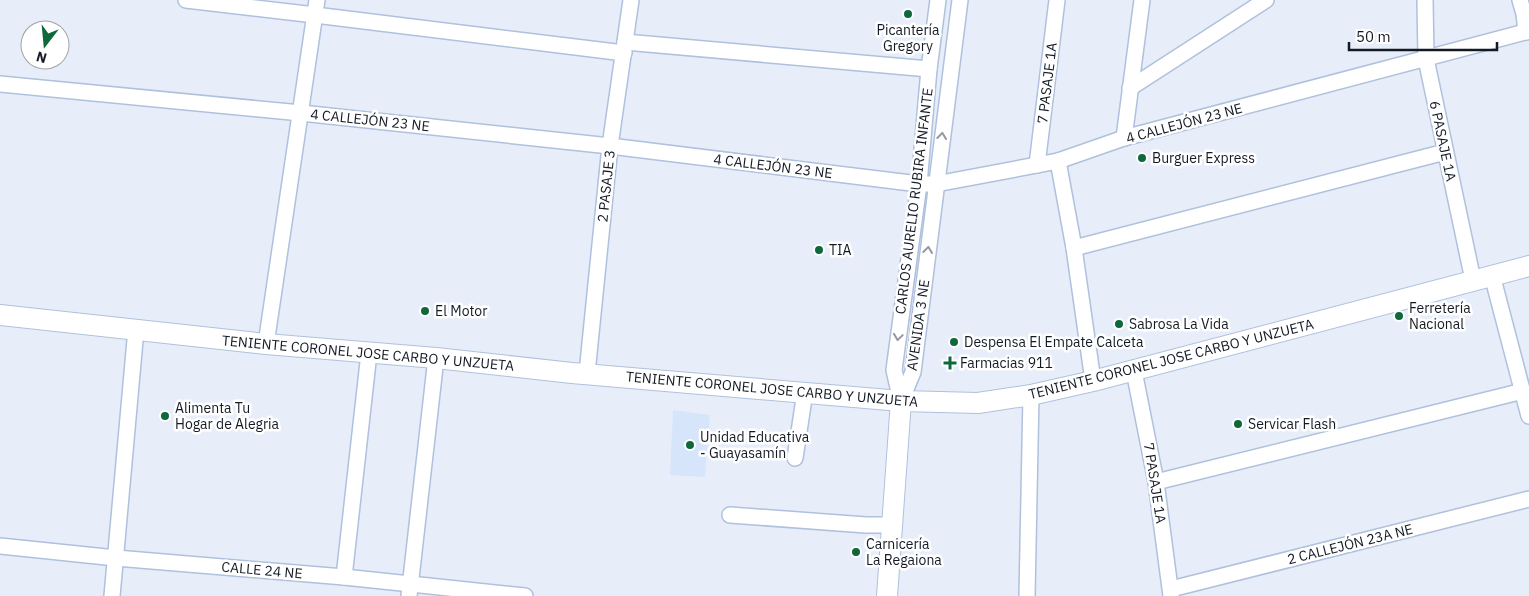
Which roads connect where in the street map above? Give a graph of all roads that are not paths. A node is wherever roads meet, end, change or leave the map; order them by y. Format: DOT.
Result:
graph roads {
  1 [pos="186,0"];
  2 [pos="631,0"];
  3 [pos="938,0"];
  4 [pos="960,0"];
  5 [pos="1057,0"];
  6 [pos="1142,0"];
  7 [pos="1266,0"];
  8 [pos="1425,0"];
  9 [pos="1520,0"];
  10 [pos="316,7"];
  11 [pos="1527,32"];
  12 [pos="624,48"];
  13 [pos="1426,59"];
  14 [pos="930,69"];
  15 [pos="0,84"];
  16 [pos="1130,88"];
  17 [pos="301,113"];
  18 [pos="1124,138"];
  19 [pos="610,146"];
  20 [pos="1445,152"];
  21 [pos="1058,161"];
  22 [pos="1037,165"];
  23 [pos="918,184"];
  24 [pos="936,184"];
  25 [pos="1074,248"];
  26 [pos="1529,266"];
  27 [pos="1492,275"];
  28 [pos="1473,280"];
  29 [pos="0,315"];
  30 [pos="136,329"];
  31 [pos="266,344"];
  32 [pos="369,353"];
  33 [pos="436,358"];
  34 [pos="1134,371"];
  35 [pos="587,373"];
  36 [pos="1093,381"];
  37 [pos="1523,391"];
  38 [pos="805,392"];
  39 [pos="1031,395"];
  40 [pos="901,401"];
  41 [pos="1529,416"];
  42 [pos="796,458"];
  43 [pos="1156,482"];
  44 [pos="1529,499"];
  45 [pos="730,515"];
  46 [pos="891,525"];
  47 [pos="0,546"];
  48 [pos="116,558"];
  49 [pos="344,577"];
  50 [pos="409,590"];
  51 [pos="1171,592"];
  52 [pos="112,596"];
  53 [pos="524,596"];
  54 [pos="887,596"];
  55 [pos="1028,596"];
  1 -- 10 [label="street"];
  2 -- 12 [label="street, 2 PASAJE 3"];
  3 -- 14 [label="street, CARLOS AURELIO RUBIRA INFANTE"];
  24 -- 4 [label="street, CARLOS AURELIO RUBIRA INFANTE, one-way"];
  5 -- 22 [label="street, 7 PASAJE 1A"];
  6 -- 16 [label="street"];
  7 -- 16 [label="street"];
  8 -- 13 [label="street, 6 PASAJE 1A"];
  9 -- 11 [label="street"];
  10 -- 12 [label="street"];
  10 -- 17 [label="street"];
  11 -- 13 [label="street, 4 CALLEJÓN 23 NE"];
  12 -- 14 [label="street"];
  12 -- 19 [label="street, 2 PASAJE 3"];
  13 -- 18 [label="street, 4 CALLEJÓN 23 NE"];
  13 -- 20 [label="street, 6 PASAJE 1A"];
  14 -- 23 [label="street, CARLOS AURELIO RUBIRA INFANTE"];
  15 -- 17 [label="street, 4 CALLEJÓN 23 NE"];
  16 -- 18 [label="street"];
  17 -- 19 [label="street, 4 CALLEJÓN 23 NE"];
  17 -- 31 [label="street"];
  18 -- 21 [label="street, 4 CALLEJÓN 23 NE"];
  19 -- 23 [label="street, 4 CALLEJÓN 23 NE"];
  19 -- 35 [label="street, 2 PASAJE 3"];
  20 -- 25 [label="street"];
  20 -- 28 [label="street, 6 PASAJE 1A"];
  21 -- 22 [label="street, 4 CALLEJÓN 23 NE"];
  21 -- 25 [label="street"];
  22 -- 24 [label="street, 4 CALLEJÓN 23 NE"];
  23 -- 24 [label="street, 4 CALLEJÓN 23 NE"];
  23 -- 40 [label="street, CARLOS AURELIO RUBIRA INFANTE, one-way"];
  40 -- 24 [label="street, AVENIDA 3 NE, one-way"];
  25 -- 36 [label="street"];
  26 -- 27 [label="street, TENIENTE CORONEL JOSE CARBO Y UNZUETA"];
  27 -- 28 [label="street, TENIENTE CORONEL JOSE CARBO Y UNZUETA"];
  27 -- 37 [label="street"];
  28 -- 34 [label="street, TENIENTE CORONEL JOSE CARBO Y UNZUETA"];
  29 -- 30 [label="street, TENIENTE CORONEL JOSE CARBO Y UNZUETA"];
  30 -- 31 [label="street, TENIENTE CORONEL JOSE CARBO Y UNZUETA"];
  30 -- 48 [label="street"];
  31 -- 32 [label="street, TENIENTE CORONEL JOSE CARBO Y UNZUETA"];
  32 -- 33 [label="street, TENIENTE CORONEL JOSE CARBO Y UNZUETA"];
  32 -- 49 [label="street"];
  33 -- 35 [label="street, TENIENTE CORONEL JOSE CARBO Y UNZUETA"];
  33 -- 50 [label="street"];
  34 -- 36 [label="street, TENIENTE CORONEL JOSE CARBO Y UNZUETA"];
  34 -- 43 [label="street, 7 PASAJE 1A"];
  35 -- 38 [label="street, TENIENTE CORONEL JOSE CARBO Y UNZUETA"];
  36 -- 39 [label="street, TENIENTE CORONEL JOSE CARBO Y UNZUETA"];
  37 -- 41 [label="street"];
  37 -- 43 [label="street"];
  38 -- 40 [label="street, TENIENTE CORONEL JOSE CARBO Y UNZUETA"];
  38 -- 42 [label="street"];
  39 -- 40 [label="street, TENIENTE CORONEL JOSE CARBO Y UNZUETA"];
  39 -- 55 [label="street"];
  40 -- 46 [label="street, AVENIDA 3 NE"];
  43 -- 51 [label="street, 7 PASAJE 1A"];
  44 -- 51 [label="street, 2 CALLEJÓN 23A NE"];
  45 -- 46 [label="street"];
  46 -- 54 [label="street"];
  47 -- 48 [label="street, CALLE 24 NE"];
  48 -- 49 [label="street, CALLE 24 NE"];
  48 -- 52 [label="street"];
  49 -- 50 [label="street, CALLE 24 NE"];
  50 -- 53 [label="street, CALLE 24 NE"];
}
